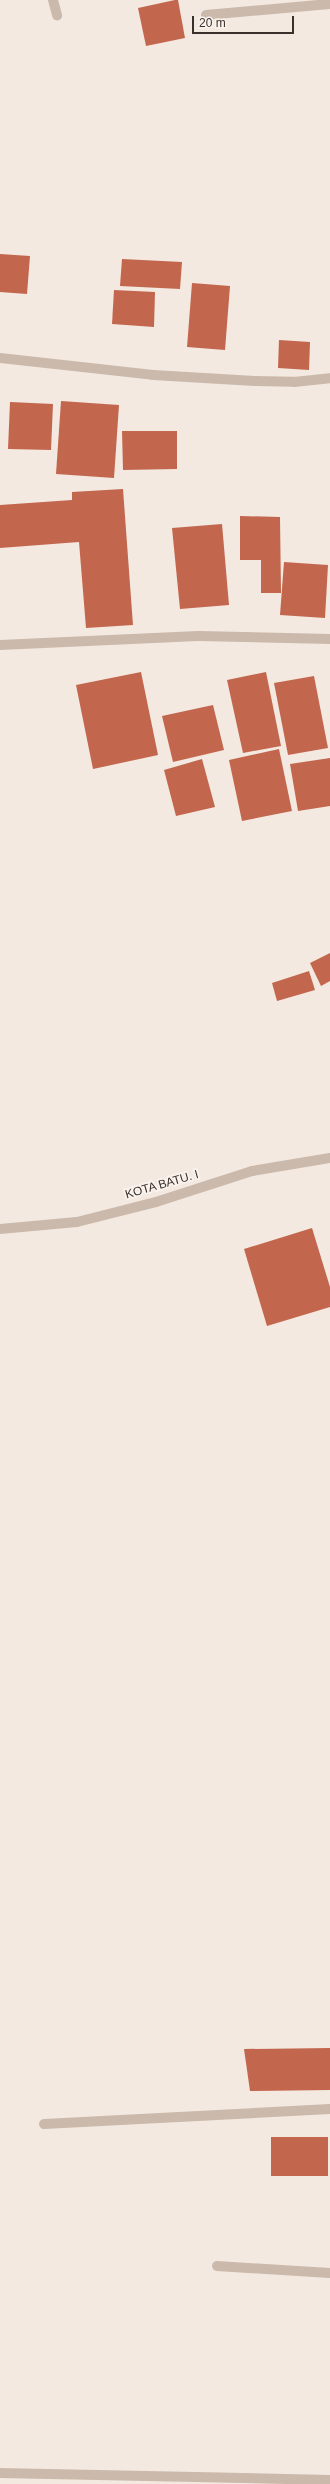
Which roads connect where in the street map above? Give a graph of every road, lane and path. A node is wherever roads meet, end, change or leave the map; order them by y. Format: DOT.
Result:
graph roads {
  1 [pos="53,0"];
  2 [pos="330,4"];
  3 [pos="57,15"];
  4 [pos="206,15"];
  5 [pos="0,358"];
  6 [pos="330,378"];
  7 [pos="330,639"];
  8 [pos="0,645"];
  9 [pos="330,1158"];
  10 [pos="0,1229"];
  11 [pos="330,2109"];
  12 [pos="44,2124"];
  13 [pos="217,2266"];
  14 [pos="330,2273"];
  15 [pos="0,2473"];
  16 [pos="330,2480"];
  1 -- 3 [label="street"];
  2 -- 4 [label="street"];
  5 -- 6 [label="street"];
  7 -- 8 [label="street"];
  9 -- 10 [label="street, KOTA BATU. I"];
  11 -- 12 [label="street"];
  13 -- 14 [label="street"];
  15 -- 16 [label="street"];
}
